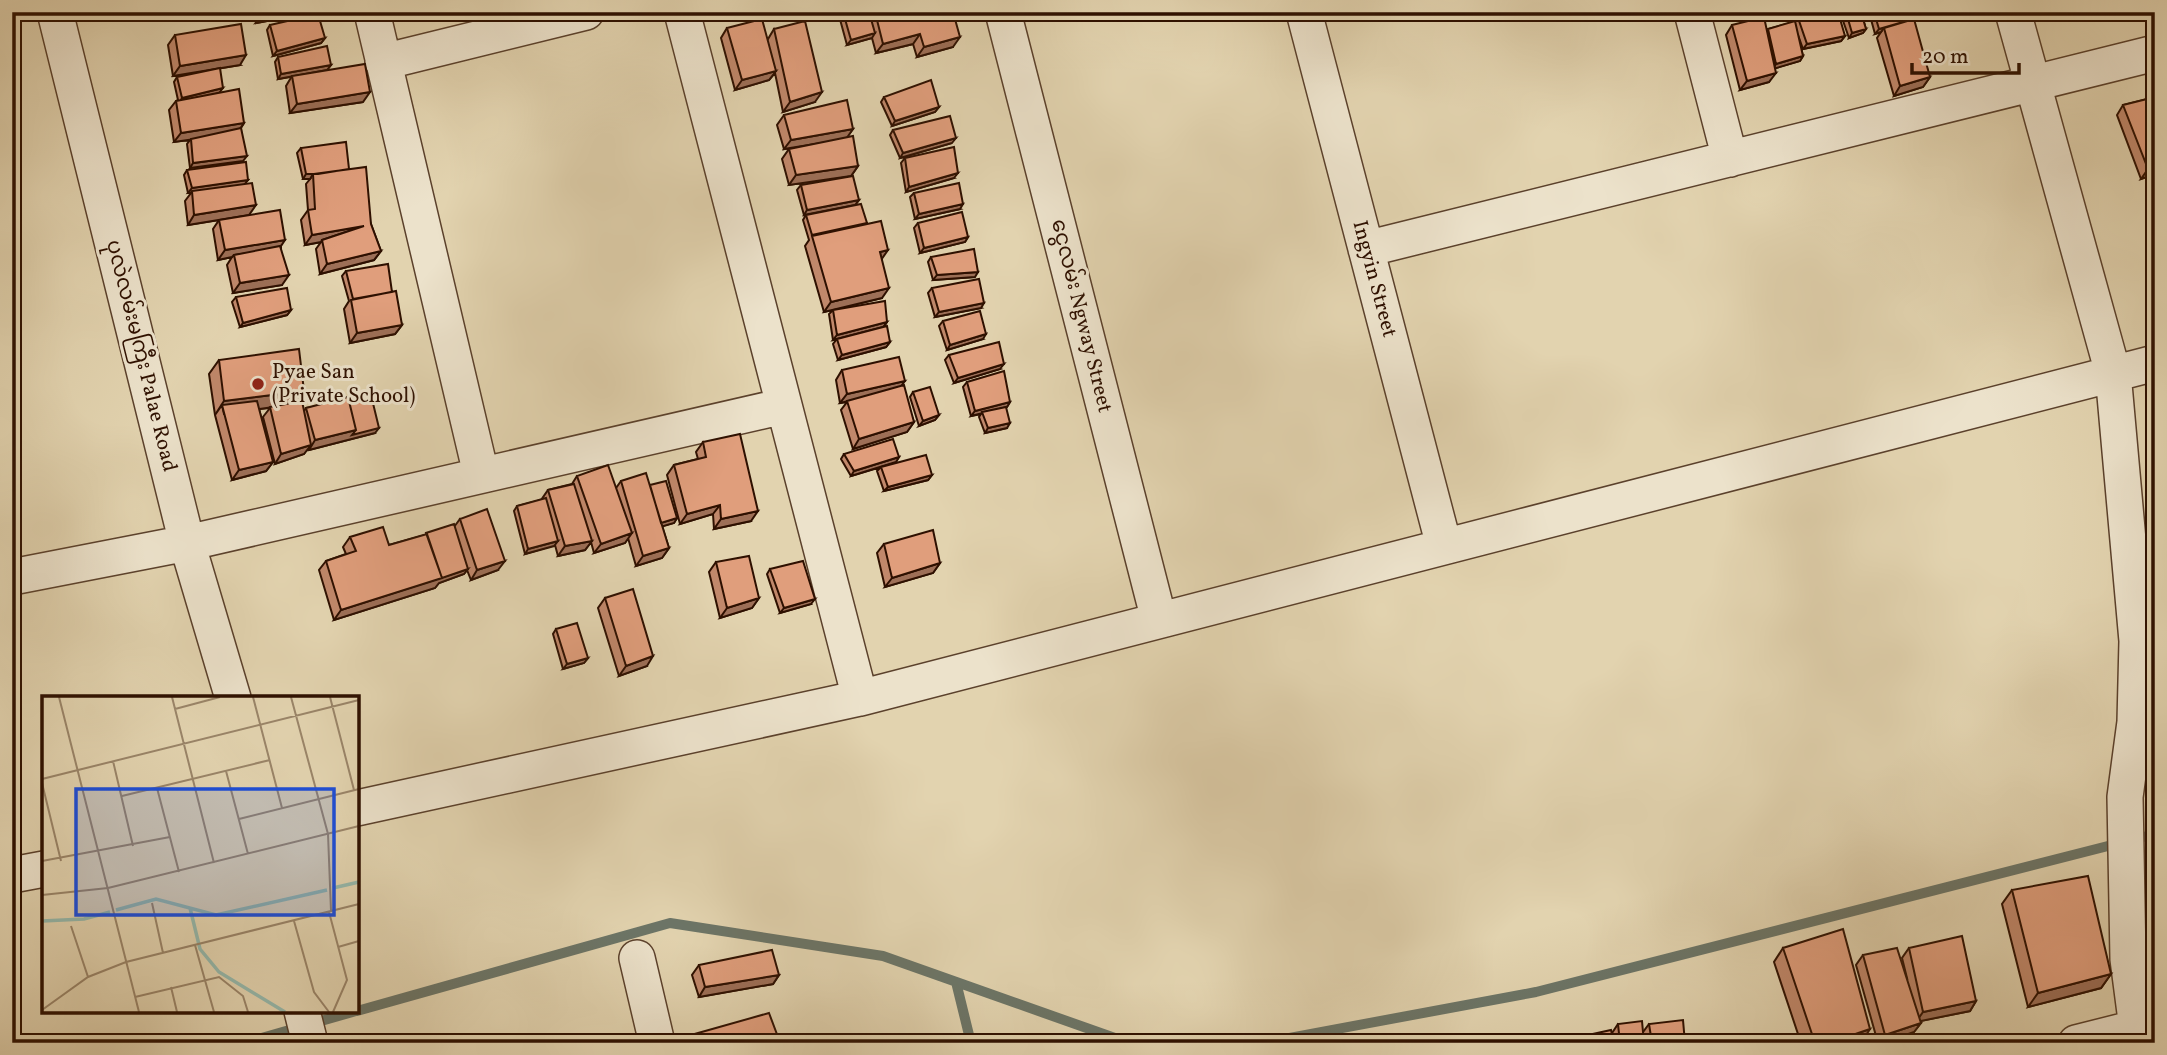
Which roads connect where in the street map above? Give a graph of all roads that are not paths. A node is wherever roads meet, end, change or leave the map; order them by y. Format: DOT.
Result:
graph roads {
  1 [pos="55,12"];
  2 [pos="372,12"];
  3 [pos="586,12"];
  4 [pos="682,12"];
  5 [pos="1003,12"];
  6 [pos="1304,12"];
  7 [pos="1692,12"];
  8 [pos="2013,12"];
  9 [pos="2155,53"];
  10 [pos="383,62"];
  11 [pos="2033,83"];
  12 [pos="1730,159"];
  13 [pos="1366,249"];
  14 [pos="2155,363"];
  15 [pos="2113,373"];
  16 [pos="784,406"];
  17 [pos="481,474"];
  18 [pos="187,543"];
  19 [pos="1444,546"];
  20 [pos="12,577"];
  21 [pos="1159,620"];
  22 [pos="232,696"];
  23 [pos="860,698"];
  24 [pos="359,808"];
  25 [pos="42,869"];
  26 [pos="12,875"];
  27 [pos="638,958"];
  28 [pos="302,1013"];
  29 [pos="2135,1031"];
  30 [pos="310,1043"];
  31 [pos="657,1043"];
  32 [pos="2076,1043"];
  1 -- 18 [label="street, ပုလဲလမ်းမကြီး Palae Road"];
  2 -- 10 [label="street"];
  3 -- 10 [label="street"];
  4 -- 16 [label="street"];
  5 -- 21 [label="street, ငွေလမ်း Ngway Street"];
  6 -- 13 [label="street, Ingyin Street"];
  7 -- 12 [label="street"];
  8 -- 11 [label="street"];
  9 -- 11 [label="street"];
  10 -- 17 [label="street"];
  11 -- 12 [label="street"];
  11 -- 15 [label="street"];
  12 -- 13 [label="street"];
  13 -- 19 [label="street, Ingyin Street"];
  14 -- 15 [label="street"];
  15 -- 19 [label="street"];
  15 -- 29 [label="street"];
  16 -- 17 [label="street"];
  16 -- 23 [label="street"];
  17 -- 18 [label="street"];
  18 -- 20 [label="street"];
  18 -- 22 [label="street, ပုလဲလမ်းမကြီး Palae Road"];
  19 -- 21 [label="street"];
  21 -- 23 [label="street"];
  23 -- 24 [label="street"];
  25 -- 26 [label="street"];
  27 -- 31 [label="street"];
  28 -- 30 [label="street"];
  29 -- 32 [label="street"];
}
